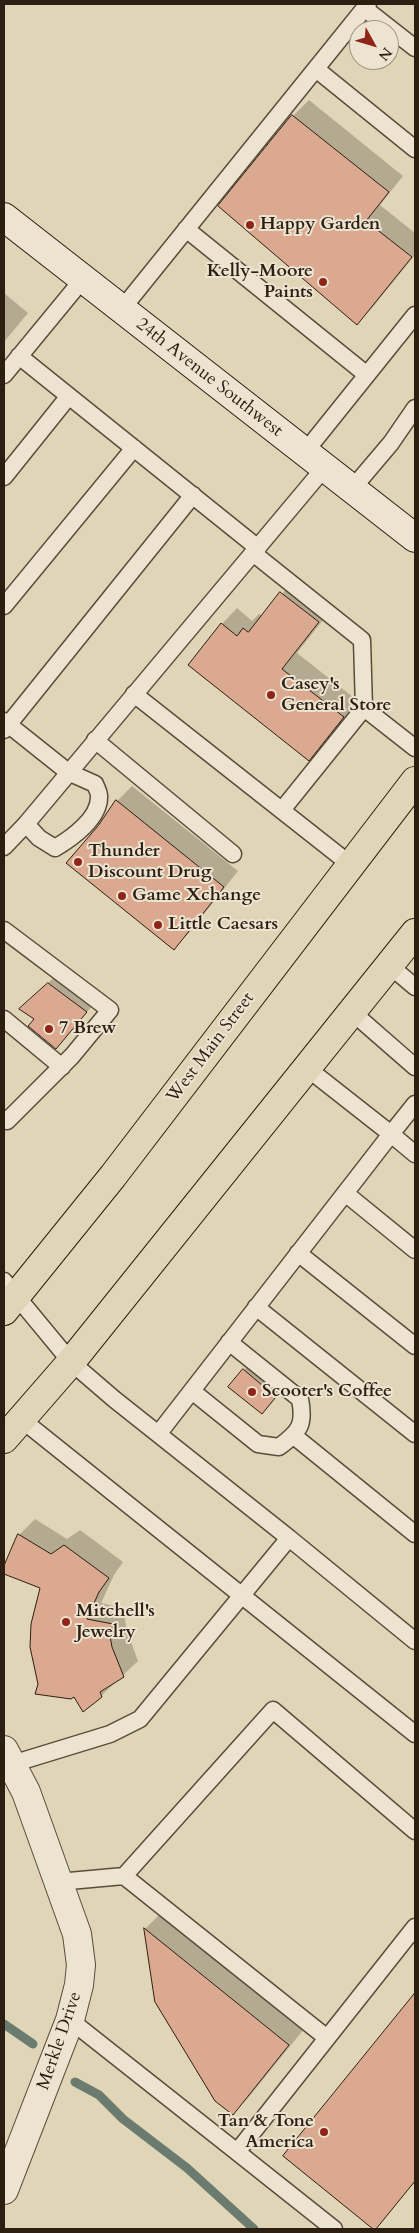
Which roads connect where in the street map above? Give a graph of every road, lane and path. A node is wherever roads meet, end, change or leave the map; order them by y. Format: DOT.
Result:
graph roads {
  1 [pos="366,6"];
  2 [pos="415,48"];
  3 [pos="316,69"];
  4 [pos="415,149"];
  5 [pos="4,218"];
  6 [pos="186,229"];
  7 [pos="83,279"];
  8 [pos="122,309"];
  9 [pos="415,315"];
  10 [pos="19,356"];
  11 [pos="367,374"];
  12 [pos="4,375"];
  13 [pos="69,396"];
  14 [pos="415,408"];
  15 [pos="134,448"];
  16 [pos="315,460"];
  17 [pos="4,477"];
  18 [pos="352,489"];
  19 [pos="193,496"];
  20 [pos="415,538"];
  21 [pos="256,550"];
  22 [pos="4,606"];
  23 [pos="134,694"];
  24 [pos="364,708"];
  25 [pos="5,725"];
  26 [pos="95,740"];
  27 [pos="415,748"];
  28 [pos="68,772"];
  29 [pos="415,781"];
  30 [pos="282,810"];
  31 [pos="26,824"];
  32 [pos="4,847"];
  33 [pos="233,854"];
  34 [pos="351,865"];
  35 [pos="4,930"];
  36 [pos="415,933"];
  37 [pos="389,965"];
  38 [pos="415,987"];
  39 [pos="352,1012"];
  40 [pos="4,1019"];
  41 [pos="62,1067"];
  42 [pos="415,1067"];
  43 [pos="307,1068"];
  44 [pos="415,1104"];
  45 [pos="4,1119"];
  46 [pos="391,1134"];
  47 [pos="415,1154"];
  48 [pos="345,1193"];
  49 [pos="415,1250"];
  50 [pos="298,1253"];
  51 [pos="8,1296"];
  52 [pos="256,1307"];
  53 [pos="229,1342"];
  54 [pos="415,1346"];
  55 [pos="71,1362"];
  56 [pos="192,1390"];
  57 [pos="21,1419"];
  58 [pos="159,1434"];
  59 [pos="415,1434"];
  60 [pos="294,1436"];
  61 [pos="4,1440"];
  62 [pos="415,1534"];
  63 [pos="289,1538"];
  64 [pos="243,1594"];
  65 [pos="415,1641"];
  66 [pos="415,1734"];
  67 [pos="8,1757"];
  68 [pos="415,1831"];
  69 [pos="124,1876"];
  70 [pos="58,1882"];
  71 [pos="415,1927"];
  72 [pos="70,2020"];
  73 [pos="327,2038"];
  74 [pos="236,2152"];
  75 [pos="4,2190"];
  76 [pos="334,2229"];
  1 -- 2 [label="lane"];
  1 -- 3 [label="lane"];
  3 -- 4 [label="lane"];
  3 -- 6 [label="lane"];
  5 -- 7 [label="main road, 24th Avenue Southwest"];
  6 -- 8 [label="lane"];
  6 -- 11 [label="lane"];
  7 -- 8 [label="main road, 24th Avenue Southwest"];
  7 -- 10 [label="lane"];
  8 -- 16 [label="main road, 24th Avenue Southwest"];
  9 -- 11 [label="lane"];
  10 -- 12 [label="lane"];
  10 -- 13 [label="lane"];
  11 -- 16 [label="lane"];
  13 -- 15 [label="lane"];
  13 -- 17 [label="lane"];
  14 -- 18 [label="lane"];
  15 -- 19 [label="lane"];
  15 -- 22 [label="lane"];
  16 -- 18 [label="main road, 24th Avenue Southwest"];
  16 -- 21 [label="lane"];
  18 -- 20 [label="main road, 24th Avenue Southwest"];
  19 -- 21 [label="lane"];
  19 -- 25 [label="lane"];
  21 -- 23 [label="lane"];
  21 -- 24 [label="lane"];
  23 -- 26 [label="lane"];
  23 -- 30 [label="lane"];
  24 -- 27 [label="lane"];
  24 -- 30 [label="lane"];
  25 -- 28 [label="lane"];
  26 -- 28 [label="lane"];
  26 -- 33 [label="lane"];
  28 -- 31 [label="lane"];
  28 -- 31 [label="lane"];
  29 -- 34 [label="main road, West Main Street"];
  30 -- 34 [label="lane"];
  31 -- 32 [label="lane"];
  34 -- 51 [label="main road, West Main Street"];
  35 -- 41 [label="lane"];
  36 -- 37 [label="main road"];
  37 -- 38 [label="lane"];
  37 -- 39 [label="main road"];
  39 -- 42 [label="lane"];
  39 -- 43 [label="main road"];
  40 -- 41 [label="lane"];
  41 -- 45 [label="lane"];
  43 -- 46 [label="lane"];
  43 -- 55 [label="main road"];
  44 -- 46 [label="lane"];
  46 -- 47 [label="lane"];
  46 -- 48 [label="lane"];
  48 -- 49 [label="lane"];
  48 -- 50 [label="lane"];
  50 -- 52 [label="lane"];
  50 -- 54 [label="lane"];
  51 -- 55 [label="lane"];
  52 -- 53 [label="lane"];
  52 -- 59 [label="lane"];
  53 -- 56 [label="lane"];
  53 -- 60 [label="lane"];
  55 -- 57 [label="main road"];
  55 -- 58 [label="lane"];
  56 -- 58 [label="lane"];
  56 -- 60 [label="lane"];
  57 -- 61 [label="main road"];
  57 -- 64 [label="lane"];
  58 -- 63 [label="lane"];
  60 -- 62 [label="lane"];
  63 -- 64 [label="lane"];
  63 -- 65 [label="lane"];
  64 -- 66 [label="lane"];
  64 -- 67 [label="lane"];
  67 -- 70 [label="main road, Merkle Drive"];
  68 -- 69 [label="lane"];
  69 -- 70 [label="lane"];
  69 -- 73 [label="lane"];
  70 -- 72 [label="main road, Merkle Drive"];
  71 -- 73 [label="lane"];
  72 -- 74 [label="lane"];
  72 -- 75 [label="main road, Merkle Drive"];
  73 -- 74 [label="lane"];
  74 -- 76 [label="lane"];
}
